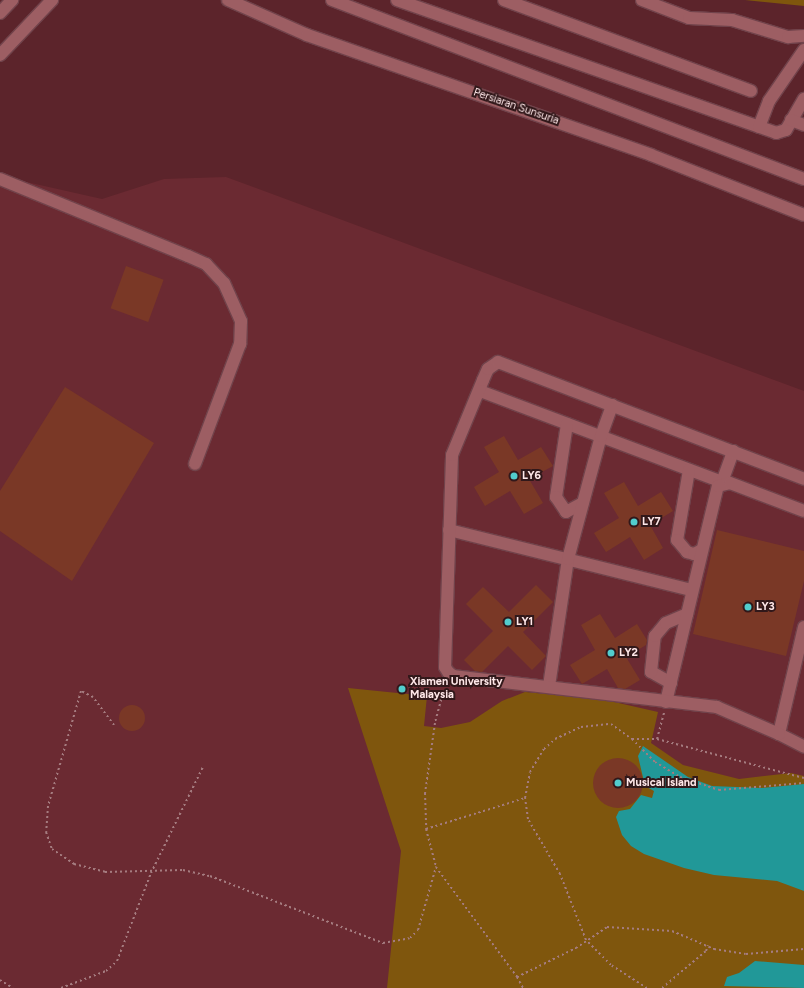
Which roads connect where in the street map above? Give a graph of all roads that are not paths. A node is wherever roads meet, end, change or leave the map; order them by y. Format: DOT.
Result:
graph roads {
  1 [pos="12,0"];
  2 [pos="52,0"];
  3 [pos="228,0"];
  4 [pos="332,0"];
  5 [pos="397,0"];
  6 [pos="504,0"];
  7 [pos="642,0"];
  8 [pos="0,13"];
  9 [pos="804,36"];
  10 [pos="804,50"];
  11 [pos="0,55"];
  12 [pos="751,91"];
  13 [pos="804,99"];
  14 [pos="791,120"];
  15 [pos="804,125"];
  16 [pos="759,127"];
  17 [pos="0,179"];
  18 [pos="804,179"];
  19 [pos="804,215"];
  20 [pos="480,391"];
  21 [pos="612,405"];
  22 [pos="567,424"];
  23 [pos="600,436"];
  24 [pos="733,451"];
  25 [pos="195,464"];
  26 [pos="689,470"];
  27 [pos="804,479"];
  28 [pos="722,482"];
  29 [pos="583,503"];
  30 [pos="804,510"];
  31 [pos="449,530"];
  32 [pos="702,550"];
  33 [pos="568,559"];
  34 [pos="692,590"];
  35 [pos="687,614"];
  36 [pos="804,628"];
  37 [pos="671,683"];
  38 [pos="549,686"];
  39 [pos="666,702"];
  40 [pos="779,734"];
  41 [pos="804,747"];
  1 -- 8 [label="street"];
  2 -- 11 [label="street"];
  3 -- 19 [label="street, Persiaran Sunsuria"];
  4 -- 18 [label="street"];
  5 -- 16 [label="street"];
  6 -- 12 [label="street"];
  7 -- 9 [label="street"];
  10 -- 16 [label="street"];
  13 -- 14 [label="street"];
  14 -- 15 [label="street"];
  14 -- 16 [label="street"];
  17 -- 25 [label="street"];
  20 -- 21 [label="street"];
  20 -- 22 [label="street"];
  20 -- 31 [label="street"];
  21 -- 23 [label="street"];
  21 -- 24 [label="street"];
  22 -- 23 [label="street"];
  22 -- 29 [label="street"];
  23 -- 26 [label="street"];
  23 -- 29 [label="street"];
  24 -- 27 [label="street"];
  24 -- 28 [label="street"];
  26 -- 28 [label="street"];
  26 -- 32 [label="street"];
  28 -- 30 [label="street"];
  28 -- 32 [label="street"];
  29 -- 33 [label="street"];
  31 -- 33 [label="street"];
  31 -- 38 [label="street"];
  32 -- 34 [label="street"];
  33 -- 34 [label="street"];
  33 -- 38 [label="street"];
  34 -- 35 [label="street"];
  35 -- 37 [label="street"];
  35 -- 37 [label="street"];
  36 -- 40 [label="street"];
  37 -- 39 [label="street"];
  38 -- 39 [label="street"];
  39 -- 40 [label="street"];
  40 -- 41 [label="street"];
}
